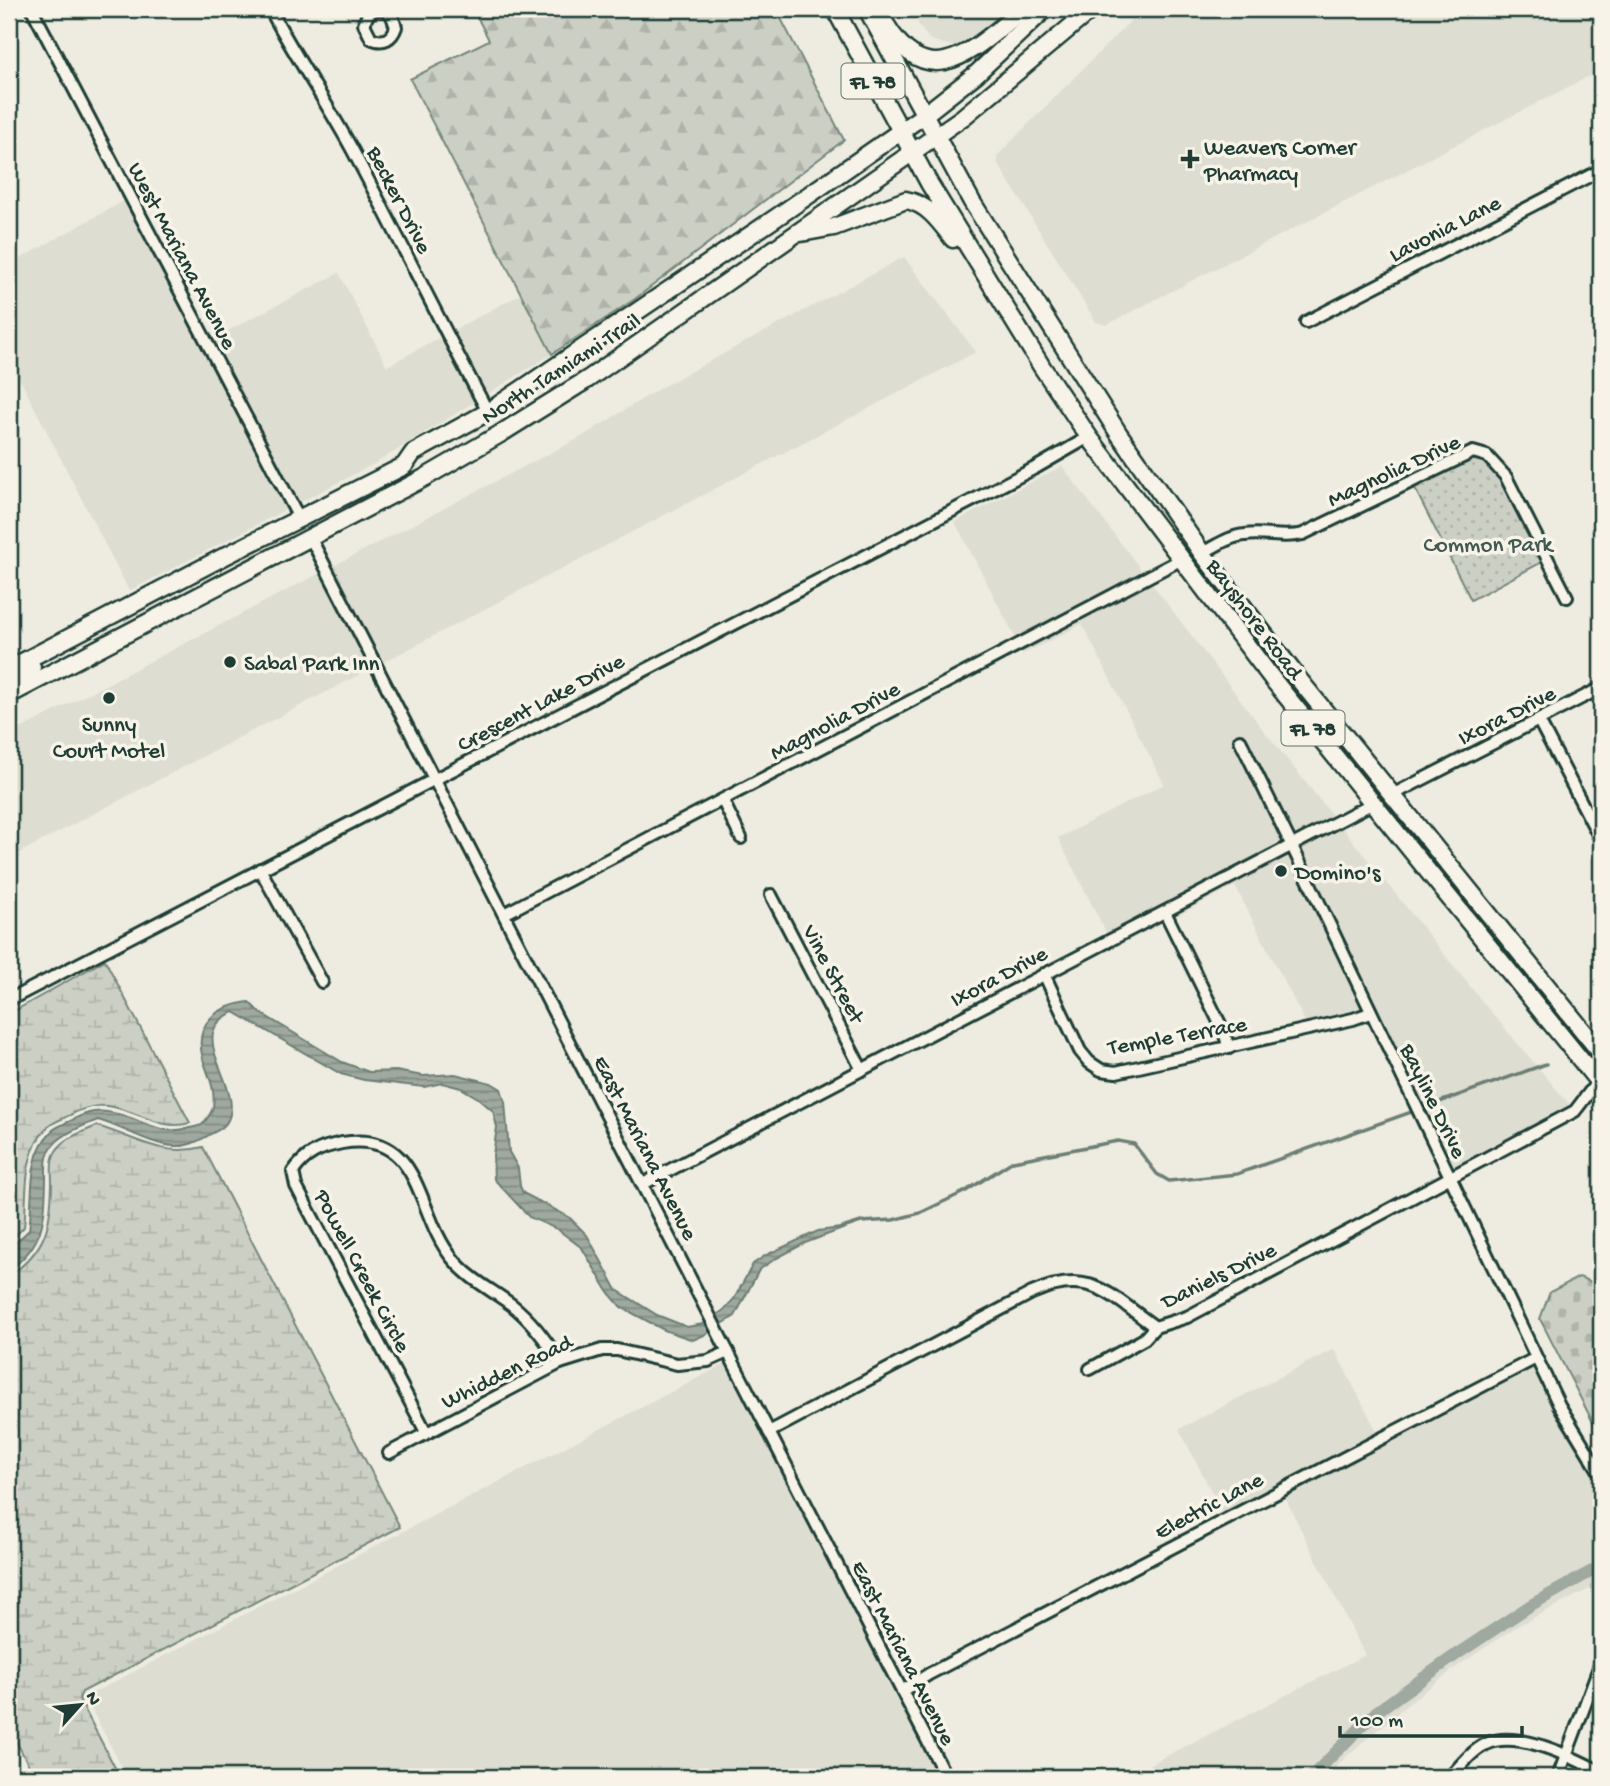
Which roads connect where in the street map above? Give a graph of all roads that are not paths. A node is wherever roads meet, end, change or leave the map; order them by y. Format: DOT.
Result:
graph roads {
  1 [pos="32,9"];
  2 [pos="270,9"];
  3 [pos="835,9"];
  4 [pos="867,9"];
  5 [pos="877,9"];
  6 [pos="1024,9"];
  7 [pos="1045,9"];
  8 [pos="1092,9"];
  9 [pos="924,115"];
  10 [pos="900,131"];
  11 [pos="935,135"];
  12 [pos="912,152"];
  13 [pos="1601,170"];
  14 [pos="795,234"];
  15 [pos="993,288"];
  16 [pos="1306,322"];
  17 [pos="488,412"];
  18 [pos="1089,436"];
  19 [pos="367,485"];
  20 [pos="300,520"];
  21 [pos="310,537"];
  22 [pos="1202,553"];
  23 [pos="1182,559"];
  24 [pos="257,565"];
  25 [pos="1567,597"];
  26 [pos="43,651"];
  27 [pos="1255,656"];
  28 [pos="9,669"];
  29 [pos="9,683"];
  30 [pos="1601,688"];
  31 [pos="9,695"];
  32 [pos="1539,721"];
  33 [pos="1240,740"];
  34 [pos="434,779"];
  35 [pos="1392,795"];
  36 [pos="723,801"];
  37 [pos="1373,803"];
  38 [pos="741,838"];
  39 [pos="1601,840"];
  40 [pos="1292,846"];
  41 [pos="260,869"];
  42 [pos="771,895"];
  43 [pos="1165,912"];
  44 [pos="504,914"];
  45 [pos="1044,974"];
  46 [pos="322,982"];
  47 [pos="1555,995"];
  48 [pos="9,1000"];
  49 [pos="1370,1013"];
  50 [pos="1229,1048"];
  51 [pos="1601,1054"];
  52 [pos="862,1070"];
  53 [pos="1600,1083"];
  54 [pos="1450,1179"];
  55 [pos="643,1184"];
  56 [pos="1155,1327"];
  57 [pos="728,1352"];
  58 [pos="1536,1358"];
  59 [pos="560,1363"];
  60 [pos="1090,1369"];
  61 [pos="426,1432"];
  62 [pos="769,1432"];
  63 [pos="389,1453"];
  64 [pos="1601,1474"];
  65 [pos="1601,1662"];
  66 [pos="902,1691"];
  67 [pos="1567,1754"];
  68 [pos="1601,1772"];
  69 [pos="946,1777"];
  70 [pos="1450,1777"];
  71 [pos="1558,1777"];
  1 -- 20 [label="street, West Mariana Avenue"];
  2 -- 17 [label="street, Becker Drive"];
  3 -- 10 [label="main road, FL 78"];
  4 -- 9 [label="main road, FL 78"];
  5 -- 6 [label="main road"];
  7 -- 9 [label="main road, North Tamiami Trail"];
  8 -- 11 [label="main road, North Tamiami Trail"];
  9 -- 10 [label="main road, North Tamiami Trail"];
  9 -- 11 [label="main road, FL 78"];
  10 -- 12 [label="main road, FL 78"];
  10 -- 17 [label="main road, North Tamiami Trail"];
  11 -- 12 [label="main road, North Tamiami Trail"];
  11 -- 22 [label="main road, Bayshore Road / FL 78"];
  12 -- 14 [label="main road, North Tamiami Trail"];
  12 -- 15 [label="main road, Bayshore Road / FL 78"];
  13 -- 16 [label="street, Lavonia Lane"];
  14 -- 15 [label="main road"];
  14 -- 21 [label="main road, North Tamiami Trail"];
  15 -- 18 [label="main road, Bayshore Road / FL 78"];
  17 -- 19 [label="main road, North Tamiami Trail"];
  18 -- 23 [label="main road, Bayshore Road / FL 78"];
  18 -- 34 [label="street, Crescent Lake Drive"];
  19 -- 20 [label="main road, North Tamiami Trail"];
  19 -- 21 [label="main road"];
  20 -- 24 [label="main road"];
  20 -- 26 [label="main road, North Tamiami Trail"];
  21 -- 24 [label="main road, North Tamiami Trail"];
  21 -- 34 [label="street, East Mariana Avenue"];
  22 -- 25 [label="street, Magnolia Drive"];
  22 -- 35 [label="main road, Bayshore Road / FL 78"];
  23 -- 27 [label="main road, Bayshore Road / FL 78"];
  23 -- 36 [label="street, Magnolia Drive"];
  24 -- 31 [label="main road, North Tamiami Trail"];
  26 -- 28 [label="main road, North Tamiami Trail"];
  26 -- 29 [label="main road"];
  27 -- 35 [label="main road"];
  27 -- 37 [label="main road, Bayshore Road / FL 78"];
  30 -- 32 [label="street, Ixora Drive"];
  32 -- 35 [label="street, Ixora Drive"];
  32 -- 39 [label="street"];
  33 -- 40 [label="street, Bayline Drive"];
  34 -- 41 [label="street, Crescent Lake Drive"];
  34 -- 44 [label="street, East Mariana Avenue"];
  35 -- 47 [label="main road, Bayshore Road / FL 78"];
  36 -- 38 [label="street"];
  36 -- 44 [label="street, Magnolia Drive"];
  37 -- 40 [label="street, Ixora Drive"];
  37 -- 47 [label="main road"];
  37 -- 53 [label="main road, Bayshore Road / FL 78"];
  40 -- 43 [label="street, Ixora Drive"];
  40 -- 49 [label="street, Bayline Drive"];
  41 -- 46 [label="street"];
  41 -- 48 [label="street, Crescent Lake Drive"];
  42 -- 52 [label="street, Vine Street"];
  43 -- 45 [label="street, Ixora Drive"];
  43 -- 50 [label="street"];
  44 -- 55 [label="street, East Mariana Avenue"];
  45 -- 50 [label="street, Temple Terrace"];
  45 -- 52 [label="street, Ixora Drive"];
  47 -- 51 [label="main road, Bayshore Road / FL 78"];
  49 -- 50 [label="street, Temple Terrace"];
  49 -- 54 [label="street, Bayline Drive"];
  52 -- 55 [label="street, Ixora Drive"];
  53 -- 54 [label="street, Daniels Drive"];
  54 -- 56 [label="street, Daniels Drive"];
  54 -- 58 [label="street, Bayline Drive"];
  55 -- 57 [label="street, East Mariana Avenue"];
  56 -- 60 [label="street"];
  56 -- 62 [label="street, Daniels Drive"];
  57 -- 59 [label="street, Whidden Road"];
  57 -- 62 [label="street, East Mariana Avenue"];
  58 -- 64 [label="street, Bayline Drive"];
  58 -- 66 [label="street, Electric Lane"];
  59 -- 61 [label="street, Whidden Road"];
  59 -- 61 [label="street, Powell Creek Circle"];
  61 -- 63 [label="street, Whidden Road"];
  62 -- 66 [label="street, East Mariana Avenue"];
  65 -- 67 [label="street"];
  66 -- 69 [label="street, East Mariana Avenue"];
  67 -- 68 [label="street"];
  67 -- 70 [label="street"];
  67 -- 71 [label="street"];
}
